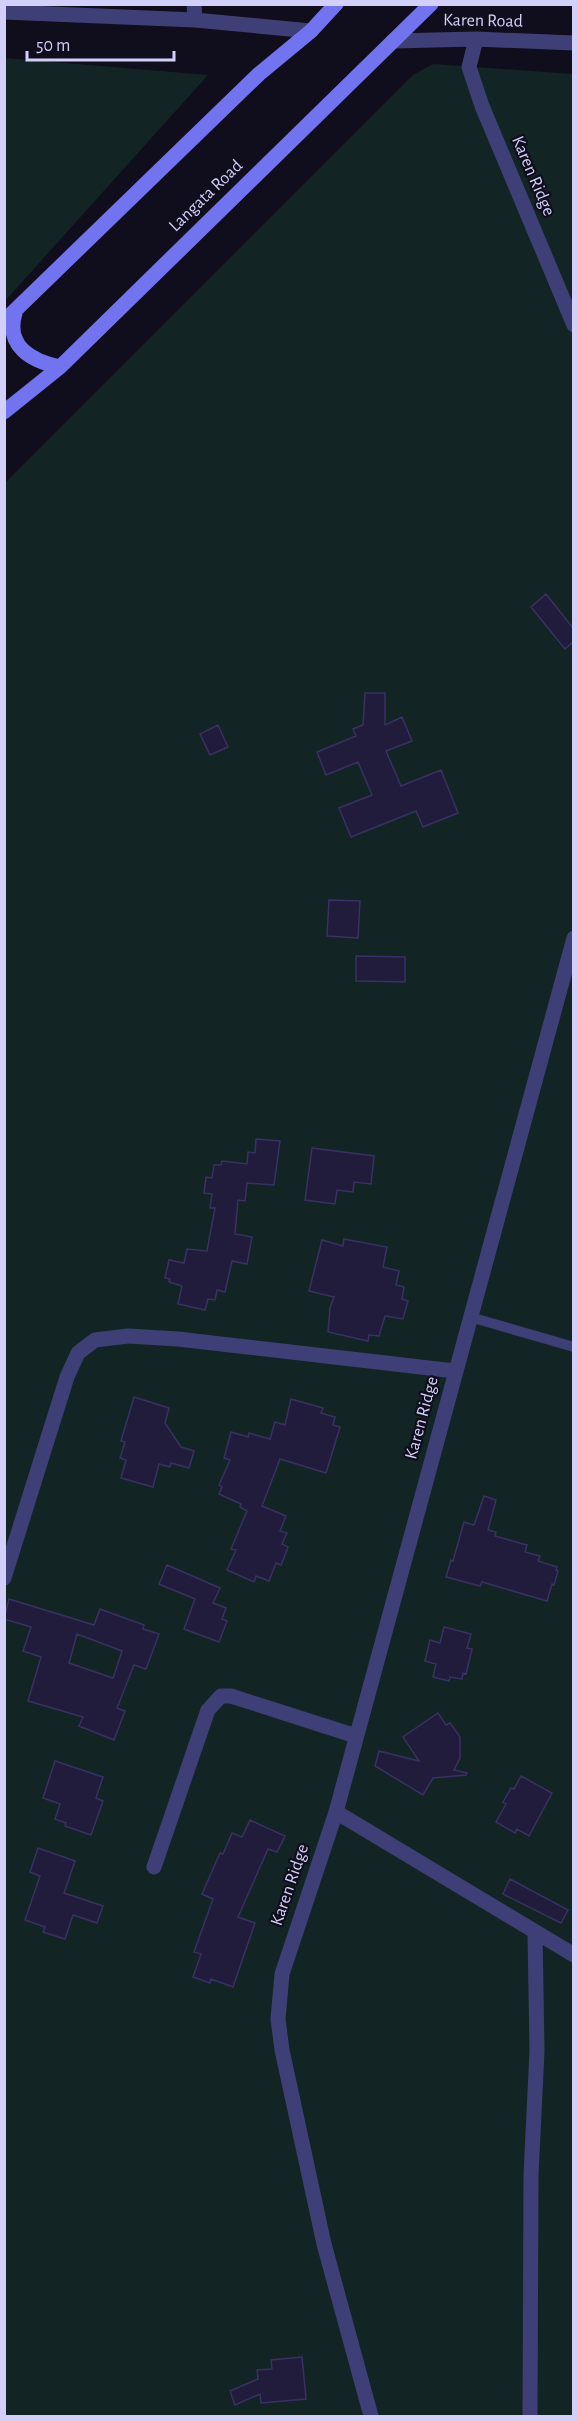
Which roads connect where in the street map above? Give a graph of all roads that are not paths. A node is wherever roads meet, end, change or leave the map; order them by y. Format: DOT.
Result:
graph roads {
  1 [pos="194,4"];
  2 [pos="336,4"];
  3 [pos="431,4"];
  4 [pos="4,12"];
  5 [pos="195,21"];
  6 [pos="311,31"];
  7 [pos="476,39"];
  8 [pos="393,41"];
  9 [pos="573,43"];
  10 [pos="10,317"];
  11 [pos="573,325"];
  12 [pos="60,367"];
  13 [pos="4,412"];
  14 [pos="573,938"];
  15 [pos="470,1317"];
  16 [pos="573,1347"];
  17 [pos="455,1371"];
  18 [pos="4,1578"];
  19 [pos="356,1736"];
  20 [pos="336,1812"];
  21 [pos="153,1867"];
  22 [pos="535,1932"];
  23 [pos="573,1955"];
  24 [pos="371,2416"];
  25 [pos="530,2416"];
  1 -- 5 [label="street"];
  2 -- 6 [label="main road"];
  3 -- 8 [label="main road, Langata Road"];
  4 -- 5 [label="street"];
  5 -- 6 [label="street"];
  6 -- 10 [label="main road"];
  7 -- 8 [label="street, Karen Road"];
  7 -- 9 [label="street, Karen Road"];
  7 -- 11 [label="street, Karen Ridge"];
  8 -- 12 [label="main road, Langata Road"];
  10 -- 12 [label="main road"];
  12 -- 13 [label="main road, Langata Road"];
  14 -- 15 [label="street, Karen Ridge"];
  15 -- 16 [label="lane"];
  15 -- 17 [label="street, Karen Ridge"];
  17 -- 18 [label="street, Karen Ridge"];
  17 -- 19 [label="street, Karen Ridge"];
  19 -- 20 [label="street, Karen Ridge"];
  19 -- 21 [label="street"];
  20 -- 22 [label="street"];
  20 -- 24 [label="street, Karen Ridge"];
  22 -- 23 [label="street"];
  22 -- 25 [label="street"];
}
